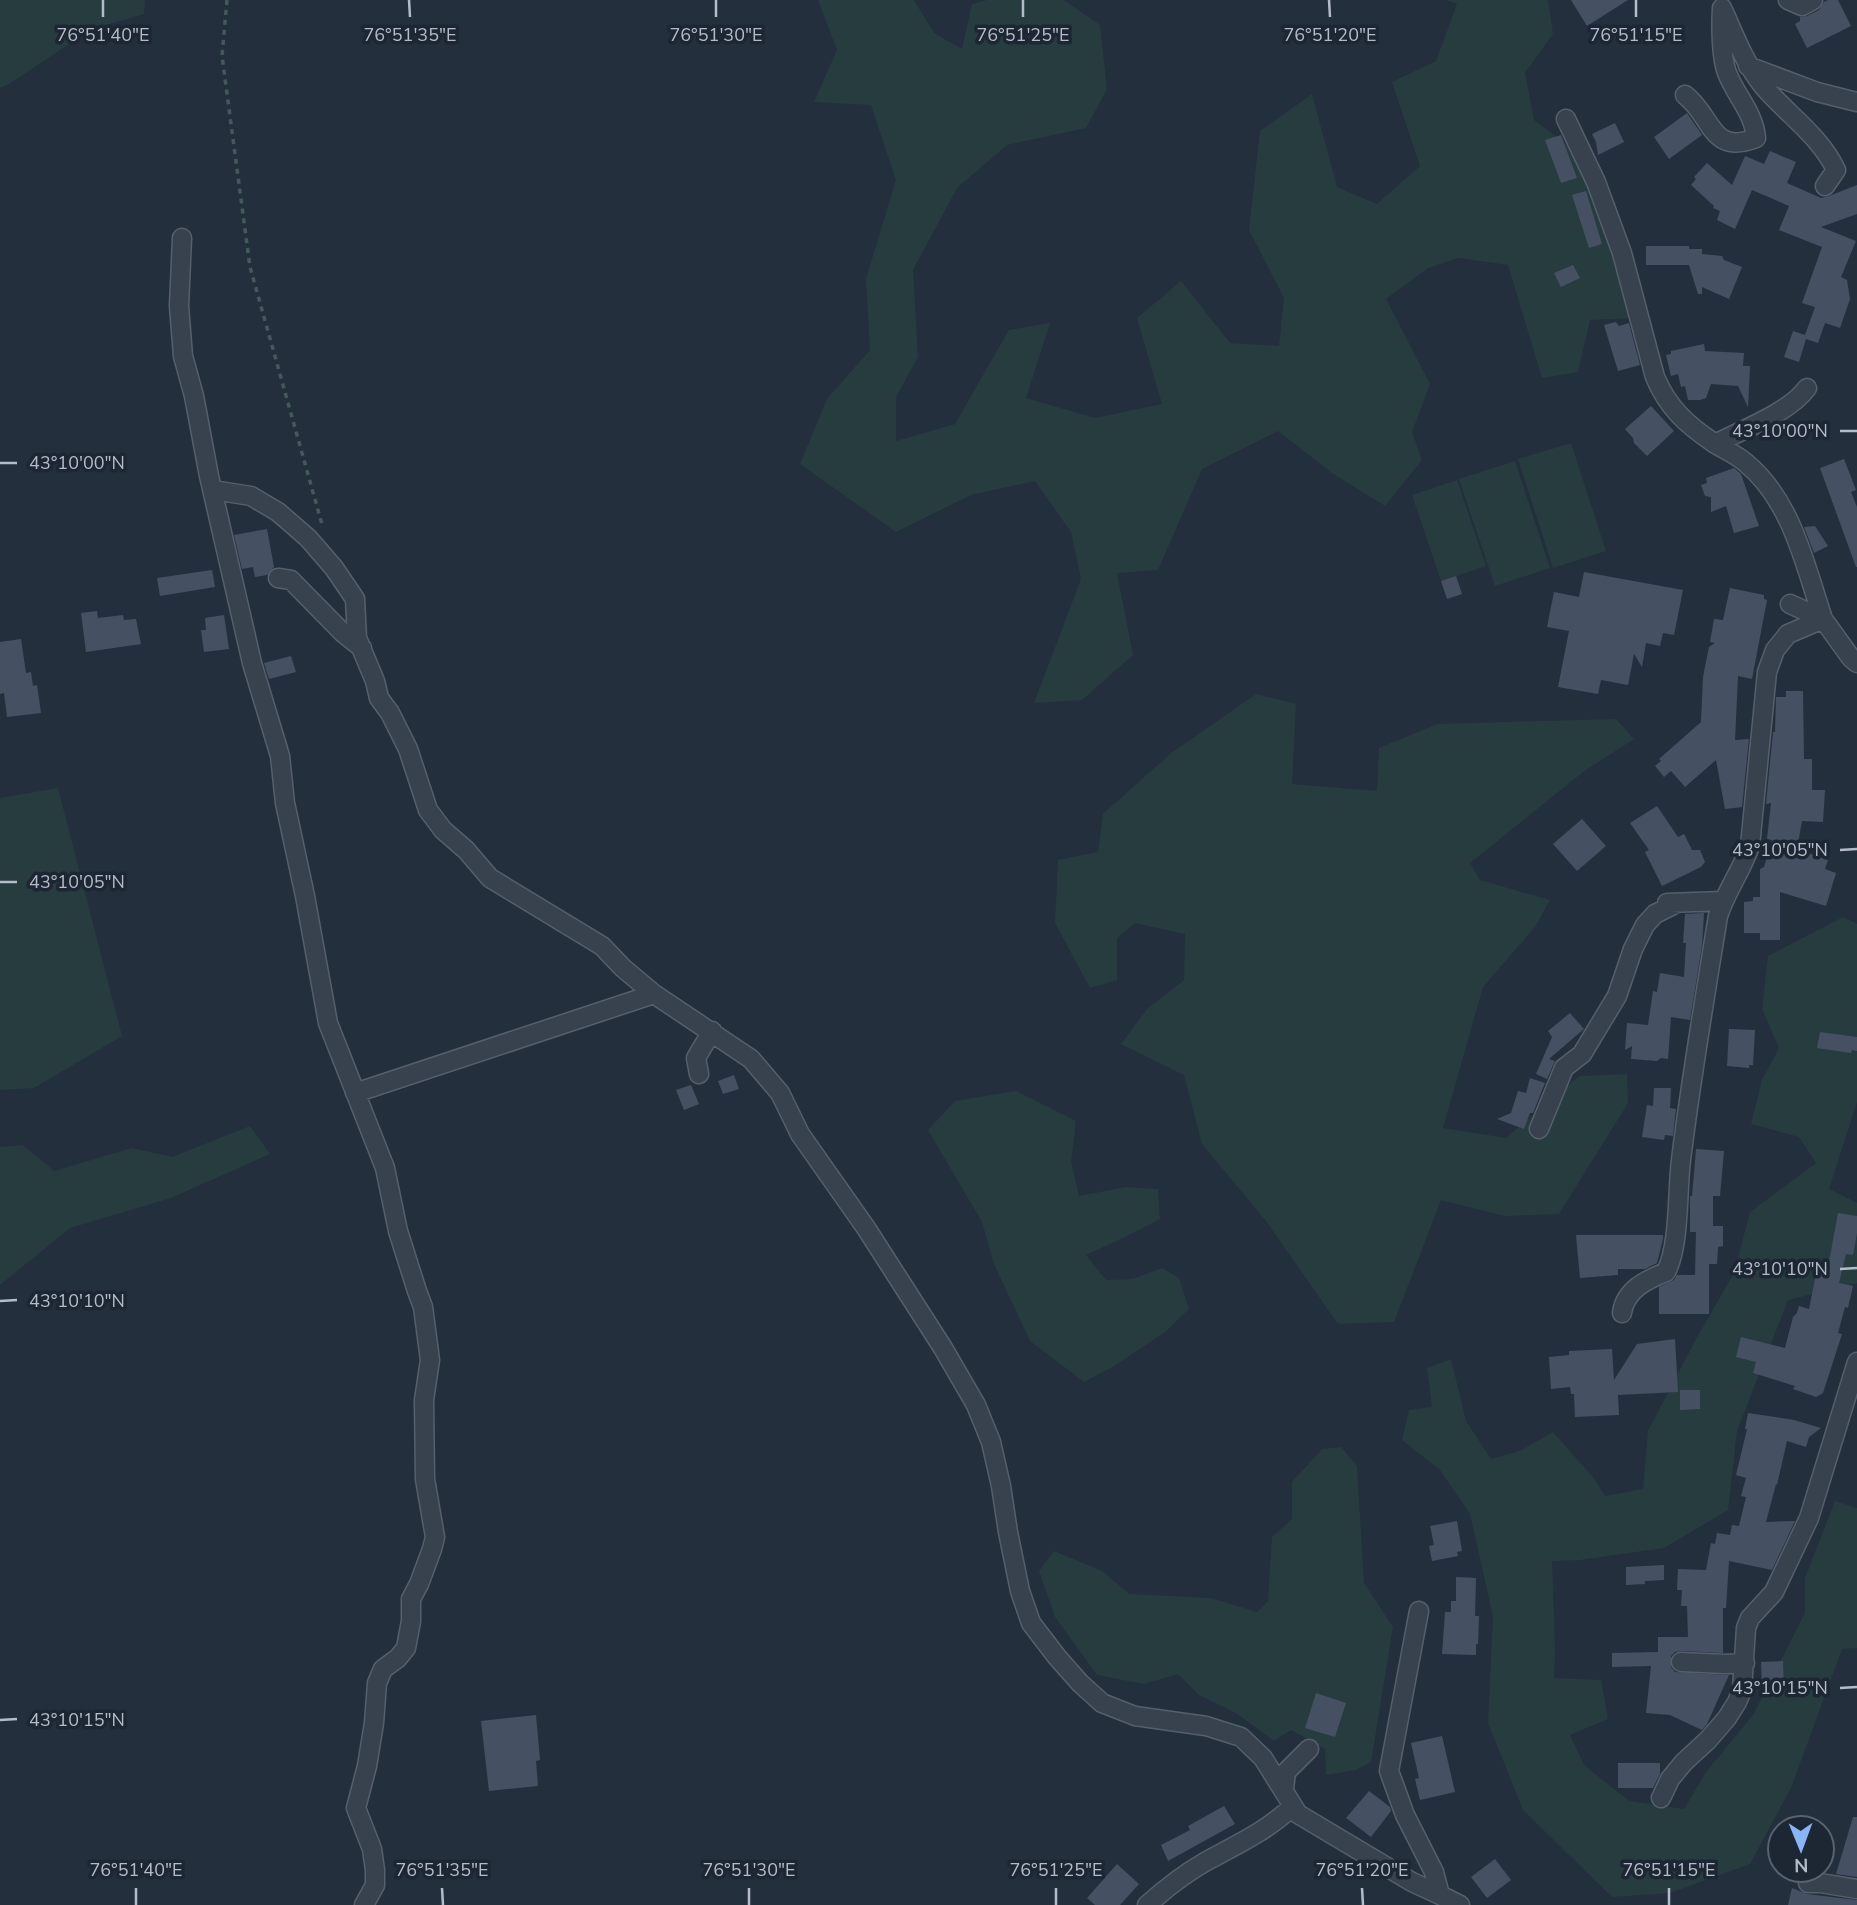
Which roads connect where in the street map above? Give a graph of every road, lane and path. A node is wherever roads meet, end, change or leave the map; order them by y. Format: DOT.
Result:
graph roads {
  1 [pos="227,0"];
  2 [pos="1788,0"];
  3 [pos="1813,0"];
  4 [pos="1721,4"];
  5 [pos="1748,66"];
  6 [pos="1685,95"];
  7 [pos="1857,102"];
  8 [pos="1566,119"];
  9 [pos="1825,186"];
  10 [pos="182,239"];
  11 [pos="1807,388"];
  12 [pos="1715,444"];
  13 [pos="213,490"];
  14 [pos="323,528"];
  15 [pos="278,578"];
  16 [pos="1790,604"];
  17 [pos="1823,619"];
  18 [pos="362,648"];
  19 [pos="1857,663"];
  20 [pos="1723,901"];
  21 [pos="1650,903"];
  22 [pos="1677,903"];
  23 [pos="654,994"];
  24 [pos="712,1031"];
  25 [pos="699,1074"];
  26 [pos="355,1093"];
  27 [pos="1539,1129"];
  28 [pos="1622,1313"];
  29 [pos="1857,1362"];
  30 [pos="1419,1611"];
  31 [pos="1681,1662"];
  32 [pos="1745,1663"];
  33 [pos="1308,1749"];
  34 [pos="1284,1789"];
  35 [pos="1661,1798"];
  36 [pos="1293,1806"];
  37 [pos="1826,1884"];
  38 [pos="1857,1889"];
  39 [pos="1440,1895"];
  40 [pos="365,1905"];
  41 [pos="1147,1905"];
  42 [pos="1460,1905"];
  1 -- 14 [label="path"];
  2 -- 3 [label="street"];
  4 -- 5 [label="street"];
  4 -- 6 [label="street"];
  5 -- 7 [label="street"];
  5 -- 9 [label="street"];
  8 -- 12 [label="street"];
  10 -- 13 [label="street"];
  11 -- 12 [label="street"];
  12 -- 17 [label="street"];
  13 -- 18 [label="street"];
  13 -- 26 [label="street"];
  15 -- 18 [label="street"];
  16 -- 17 [label="street"];
  17 -- 19 [label="street"];
  17 -- 20 [label="street"];
  18 -- 23 [label="street"];
  20 -- 22 [label="street"];
  20 -- 28 [label="street"];
  21 -- 22 [label="street"];
  22 -- 27 [label="street"];
  23 -- 24 [label="street"];
  23 -- 26 [label="street"];
  24 -- 25 [label="street"];
  24 -- 34 [label="street"];
  26 -- 40 [label="street"];
  29 -- 32 [label="street"];
  30 -- 39 [label="street"];
  31 -- 32 [label="street"];
  32 -- 35 [label="street"];
  33 -- 34 [label="street"];
  34 -- 36 [label="street"];
  36 -- 39 [label="street"];
  36 -- 41 [label="street"];
  37 -- 38 [label="street"];
  39 -- 42 [label="street"];
}
